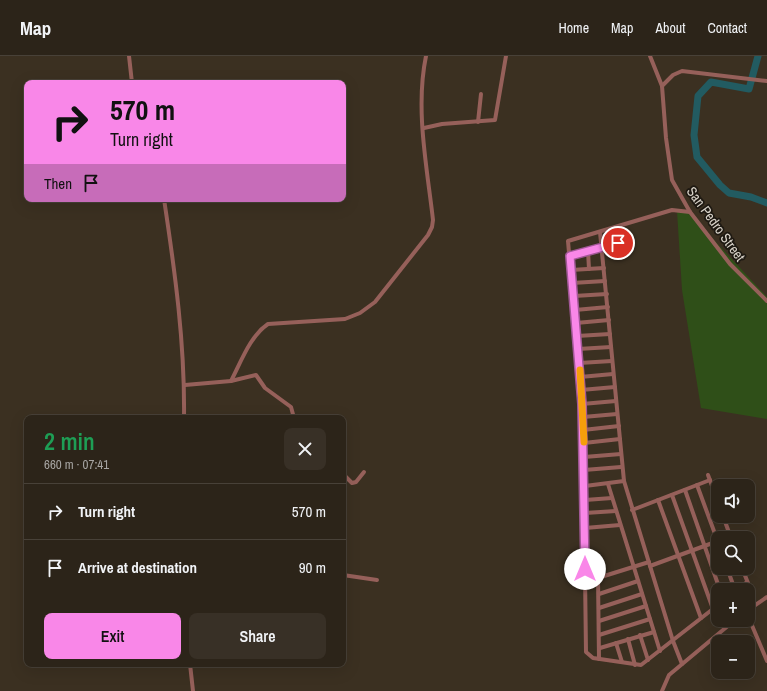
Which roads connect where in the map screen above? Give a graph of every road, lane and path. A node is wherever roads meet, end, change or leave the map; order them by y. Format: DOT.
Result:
graph roads {
  1 [pos="129,56"];
  2 [pos="426,56"];
  3 [pos="506,56"];
  4 [pos="650,56"];
  5 [pos="132,80"];
  6 [pos="767,82"];
  7 [pos="662,86"];
  8 [pos="481,94"];
  9 [pos="478,122"];
  10 [pos="424,128"];
  11 [pos="164,202"];
  12 [pos="690,212"];
  13 [pos="600,232"];
  14 [pos="618,243"];
  15 [pos="602,247"];
  16 [pos="588,251"];
  17 [pos="570,256"];
  18 [pos="604,268"];
  19 [pos="589,269"];
  20 [pos="571,270"];
  21 [pos="605,280"];
  22 [pos="572,283"];
  23 [pos="607,294"];
  24 [pos="574,296"];
  25 [pos="767,301"];
  26 [pos="608,306"];
  27 [pos="574,310"];
  28 [pos="609,320"];
  29 [pos="576,323"];
  30 [pos="610,334"];
  31 [pos="577,336"];
  32 [pos="611,347"];
  33 [pos="578,349"];
  34 [pos="612,361"];
  35 [pos="579,364"];
  36 [pos="613,374"];
  37 [pos="580,377"];
  38 [pos="231,381"];
  39 [pos="185,385"];
  40 [pos="615,387"];
  41 [pos="581,390"];
  42 [pos="616,401"];
  43 [pos="582,404"];
  44 [pos="617,414"];
  45 [pos="184,415"];
  46 [pos="293,415"];
  47 [pos="583,417"];
  48 [pos="619,426"];
  49 [pos="583,430"];
  50 [pos="620,439"];
  51 [pos="584,443"];
  52 [pos="621,454"];
  53 [pos="584,457"];
  54 [pos="622,467"];
  55 [pos="584,470"];
  56 [pos="364,472"];
  57 [pos="708,475"];
  58 [pos="346,477"];
  59 [pos="710,480"];
  60 [pos="624,481"];
  61 [pos="608,484"];
  62 [pos="697,485"];
  63 [pos="585,486"];
  64 [pos="684,490"];
  65 [pos="672,495"];
  66 [pos="612,498"];
  67 [pos="585,500"];
  68 [pos="658,500"];
  69 [pos="632,510"];
  70 [pos="616,511"];
  71 [pos="585,513"];
  72 [pos="620,525"];
  73 [pos="586,528"];
  74 [pos="714,531"];
  75 [pos="711,544"];
  76 [pos="705,546"];
  77 [pos="692,550"];
  78 [pos="678,555"];
  79 [pos="649,564"];
  80 [pos="634,567"];
  81 [pos="346,575"];
  82 [pos="744,575"];
  83 [pos="598,578"];
  84 [pos="377,580"];
  85 [pos="638,581"];
  86 [pos="585,582"];
  87 [pos="747,582"];
  88 [pos="718,583"];
  89 [pos="599,594"];
  90 [pos="642,594"];
  91 [pos="767,597"];
  92 [pos="755,605"];
  93 [pos="646,606"];
  94 [pos="711,606"];
  95 [pos="599,608"];
  96 [pos="711,610"];
  97 [pos="701,618"];
  98 [pos="650,619"];
  99 [pos="599,621"];
  100 [pos="727,627"];
  101 [pos="753,627"];
  102 [pos="654,632"];
  103 [pos="600,635"];
  104 [pos="640,635"];
  105 [pos="628,639"];
  106 [pos="673,641"];
  107 [pos="616,643"];
  108 [pos="600,648"];
  109 [pos="660,651"];
  110 [pos="599,658"];
  111 [pos="648,660"];
  112 [pos="767,661"];
  113 [pos="622,662"];
  114 [pos="682,664"];
  115 [pos="635,665"];
  116 [pos="190,667"];
  117 [pos="193,691"];
  118 [pos="662,691"];
  1 -- 5 [label="street"];
  2 -- 10 [label="street"];
  3 -- 9 [label="street"];
  4 -- 7 [label="street, San Pedro Street"];
  6 -- 7 [label="street"];
  7 -- 12 [label="street, San Pedro Street"];
  8 -- 9 [label="street"];
  9 -- 10 [label="street"];
  10 -- 38 [label="street"];
  11 -- 39 [label="street"];
  12 -- 13 [label="street"];
  12 -- 25 [label="street, San Pedro Street"];
  13 -- 15 [label="street"];
  13 -- 17 [label="street"];
  14 -- 15 [label="street"];
  15 -- 16 [label="street"];
  15 -- 18 [label="street"];
  16 -- 17 [label="street"];
  16 -- 19 [label="street"];
  17 -- 20 [label="street"];
  18 -- 19 [label="street"];
  18 -- 21 [label="street"];
  19 -- 20 [label="street"];
  20 -- 22 [label="street"];
  21 -- 22 [label="street"];
  21 -- 23 [label="street"];
  22 -- 24 [label="street"];
  23 -- 24 [label="street"];
  23 -- 26 [label="street"];
  24 -- 27 [label="street"];
  26 -- 27 [label="street"];
  26 -- 28 [label="street"];
  27 -- 29 [label="street"];
  28 -- 29 [label="street"];
  28 -- 30 [label="street"];
  29 -- 31 [label="street"];
  30 -- 31 [label="street"];
  30 -- 32 [label="street"];
  31 -- 33 [label="street"];
  32 -- 33 [label="street"];
  32 -- 34 [label="street"];
  33 -- 35 [label="street"];
  34 -- 35 [label="street"];
  34 -- 36 [label="street"];
  35 -- 37 [label="street"];
  36 -- 37 [label="street"];
  36 -- 40 [label="street"];
  37 -- 41 [label="street"];
  38 -- 39 [label="street"];
  38 -- 46 [label="street"];
  39 -- 45 [label="street"];
  40 -- 41 [label="street"];
  40 -- 42 [label="street"];
  41 -- 43 [label="street"];
  42 -- 43 [label="street"];
  42 -- 44 [label="street"];
  43 -- 47 [label="street"];
  44 -- 47 [label="street"];
  44 -- 48 [label="street"];
  47 -- 49 [label="street"];
  48 -- 49 [label="street"];
  48 -- 50 [label="street"];
  49 -- 51 [label="street"];
  50 -- 51 [label="street"];
  50 -- 52 [label="street"];
  51 -- 53 [label="street"];
  52 -- 53 [label="street"];
  52 -- 54 [label="street"];
  53 -- 55 [label="street"];
  54 -- 55 [label="street"];
  54 -- 60 [label="street"];
  55 -- 63 [label="street"];
  56 -- 58 [label="street"];
  57 -- 59 [label="street"];
  59 -- 62 [label="street"];
  60 -- 61 [label="street"];
  60 -- 69 [label="street"];
  61 -- 63 [label="street"];
  61 -- 66 [label="street"];
  62 -- 64 [label="street"];
  62 -- 74 [label="street"];
  63 -- 67 [label="street"];
  64 -- 65 [label="street"];
  64 -- 76 [label="street"];
  65 -- 68 [label="street"];
  65 -- 77 [label="street"];
  66 -- 67 [label="street"];
  66 -- 70 [label="street"];
  67 -- 71 [label="street"];
  68 -- 69 [label="street"];
  68 -- 78 [label="street"];
  69 -- 79 [label="street"];
  70 -- 71 [label="street"];
  70 -- 72 [label="street"];
  71 -- 73 [label="street"];
  72 -- 73 [label="street"];
  72 -- 80 [label="street"];
  73 -- 86 [label="street"];
  75 -- 76 [label="street"];
  76 -- 77 [label="street"];
  76 -- 88 [label="street"];
  77 -- 78 [label="street"];
  77 -- 94 [label="street"];
  78 -- 79 [label="street"];
  78 -- 97 [label="street"];
  79 -- 80 [label="street"];
  79 -- 106 [label="street"];
  80 -- 83 [label="street"];
  80 -- 85 [label="street"];
  81 -- 84 [label="street"];
  82 -- 87 [label="street"];
  83 -- 86 [label="street"];
  83 -- 89 [label="street"];
  85 -- 89 [label="street"];
  85 -- 90 [label="street"];
  86 -- 110 [label="street"];
  89 -- 95 [label="street"];
  90 -- 93 [label="street"];
  90 -- 95 [label="street"];
  91 -- 92 [label="street"];
  93 -- 98 [label="street"];
  93 -- 99 [label="street"];
  95 -- 99 [label="street"];
  96 -- 97 [label="street"];
  97 -- 106 [label="street"];
  98 -- 102 [label="street"];
  98 -- 103 [label="street"];
  99 -- 103 [label="street"];
  100 -- 114 [label="street"];
  101 -- 112 [label="street"];
  102 -- 104 [label="street"];
  102 -- 109 [label="street"];
  103 -- 108 [label="street"];
  104 -- 105 [label="street"];
  104 -- 111 [label="street"];
  105 -- 107 [label="street"];
  105 -- 115 [label="street"];
  106 -- 109 [label="street"];
  106 -- 114 [label="street"];
  107 -- 108 [label="street"];
  107 -- 113 [label="street"];
  108 -- 110 [label="street"];
  109 -- 111 [label="street"];
  110 -- 113 [label="street"];
  111 -- 115 [label="street"];
  113 -- 115 [label="street"];
  114 -- 118 [label="street"];
  116 -- 117 [label="street"];
}
